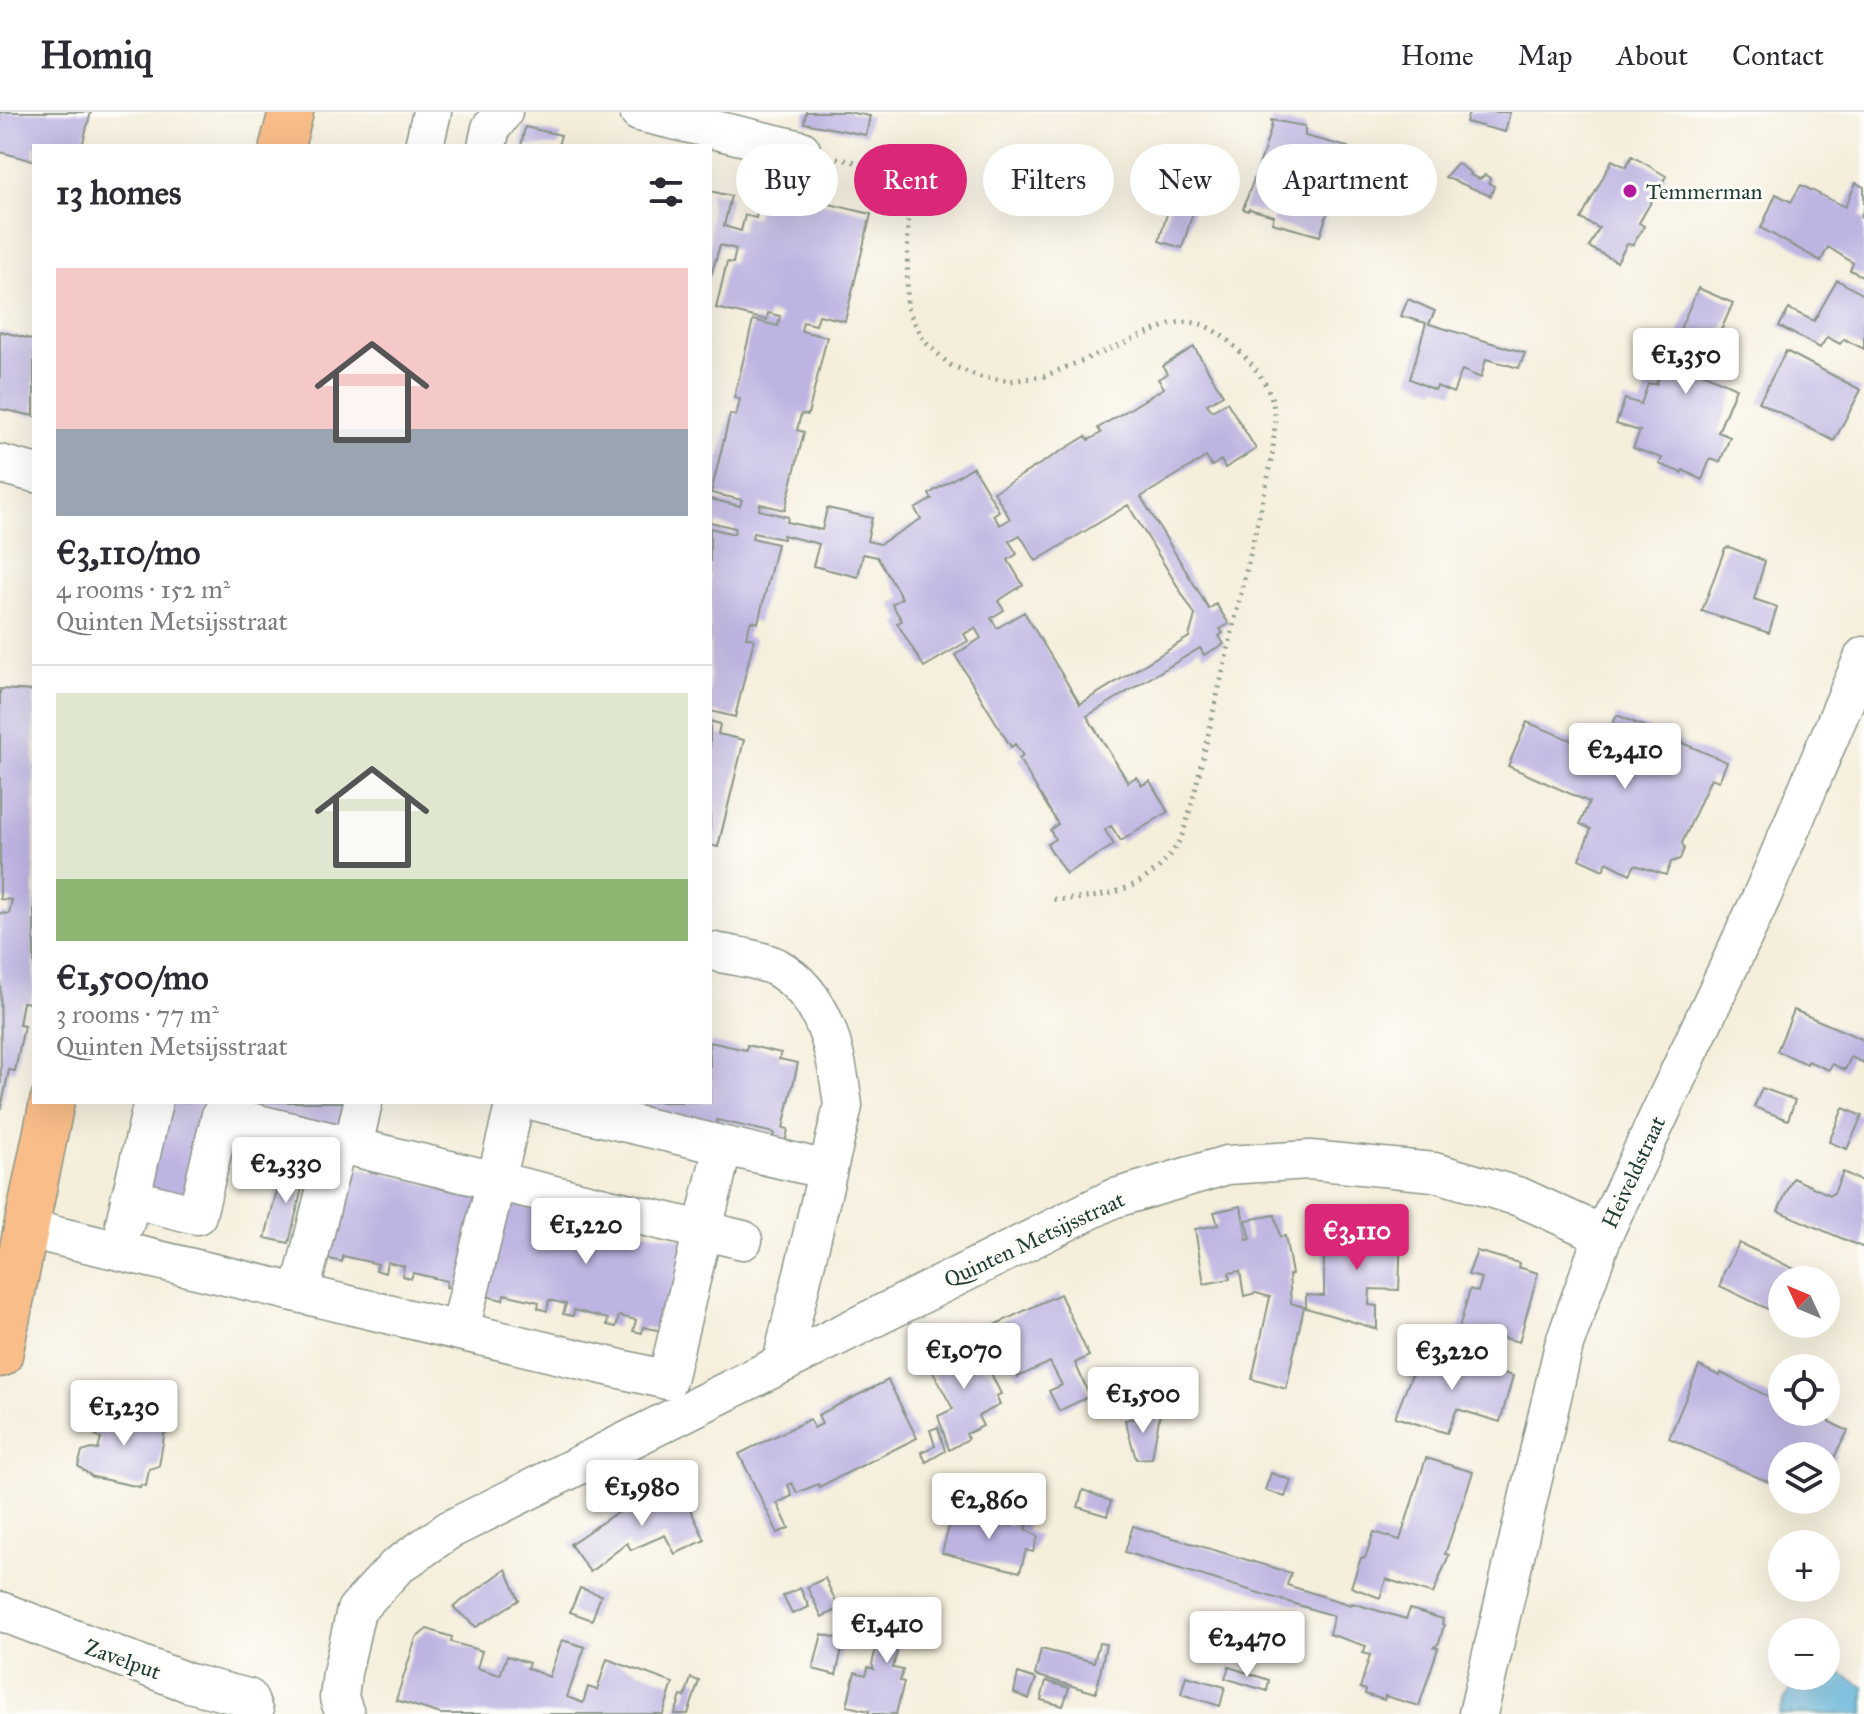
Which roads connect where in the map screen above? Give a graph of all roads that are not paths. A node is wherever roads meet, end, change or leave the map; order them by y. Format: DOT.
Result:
graph roads {
  1 [pos="291,112"];
  2 [pos="432,112"];
  3 [pos="503,112"];
  4 [pos="639,112"];
  5 [pos="283,144"];
  6 [pos="424,144"];
  7 [pos="487,144"];
  8 [pos="775,144"];
  9 [pos="0,464"];
  10 [pos="32,472"];
  11 [pos="1864,656"];
  12 [pos="712,951"];
  13 [pos="52,1104"];
  14 [pos="153,1104"];
  15 [pos="362,1104"];
  16 [pos="515,1104"];
  17 [pos="546,1104"];
  18 [pos="345,1145"];
  19 [pos="723,1146"];
  20 [pos="827,1170"];
  21 [pos="496,1181"];
  22 [pos="130,1198"];
  23 [pos="27,1229"];
  24 [pos="703,1230"];
  25 [pos="1603,1235"];
  26 [pos="743,1240"];
  27 [pos="119,1249"];
  28 [pos="300,1293"];
  29 [pos="460,1330"];
  30 [pos="0,1355"];
  31 [pos="782,1362"];
  32 [pos="0,1611"];
  33 [pos="193,1698"];
  34 [pos="251,1706"];
  35 [pos="345,1714"];
  36 [pos="1478,1714"];
  1 -- 5 [label="main road"];
  2 -- 6 [label="street"];
  3 -- 7 [label="street"];
  4 -- 8 [label="street"];
  9 -- 10 [label="street"];
  11 -- 25 [label="street, Heiveldstraat"];
  12 -- 20 [label="street"];
  13 -- 23 [label="main road"];
  14 -- 22 [label="street"];
  15 -- 18 [label="street"];
  16 -- 21 [label="street"];
  17 -- 19 [label="street"];
  18 -- 21 [label="street"];
  18 -- 22 [label="street"];
  18 -- 28 [label="street"];
  19 -- 20 [label="street"];
  19 -- 24 [label="street"];
  20 -- 31 [label="street"];
  21 -- 24 [label="street"];
  21 -- 29 [label="street"];
  22 -- 27 [label="street"];
  23 -- 27 [label="street"];
  23 -- 30 [label="main road"];
  24 -- 26 [label="street"];
  24 -- 29 [label="street"];
  25 -- 31 [label="street, Quinten Metsijsstraat"];
  25 -- 36 [label="street, Heiveldstraat"];
  27 -- 28 [label="street"];
  28 -- 29 [label="street"];
  31 -- 35 [label="street, Quinten Metsijsstraat"];
  32 -- 33 [label="street, Zavelput"];
  33 -- 34 [label="street, Zavelput"];
}
